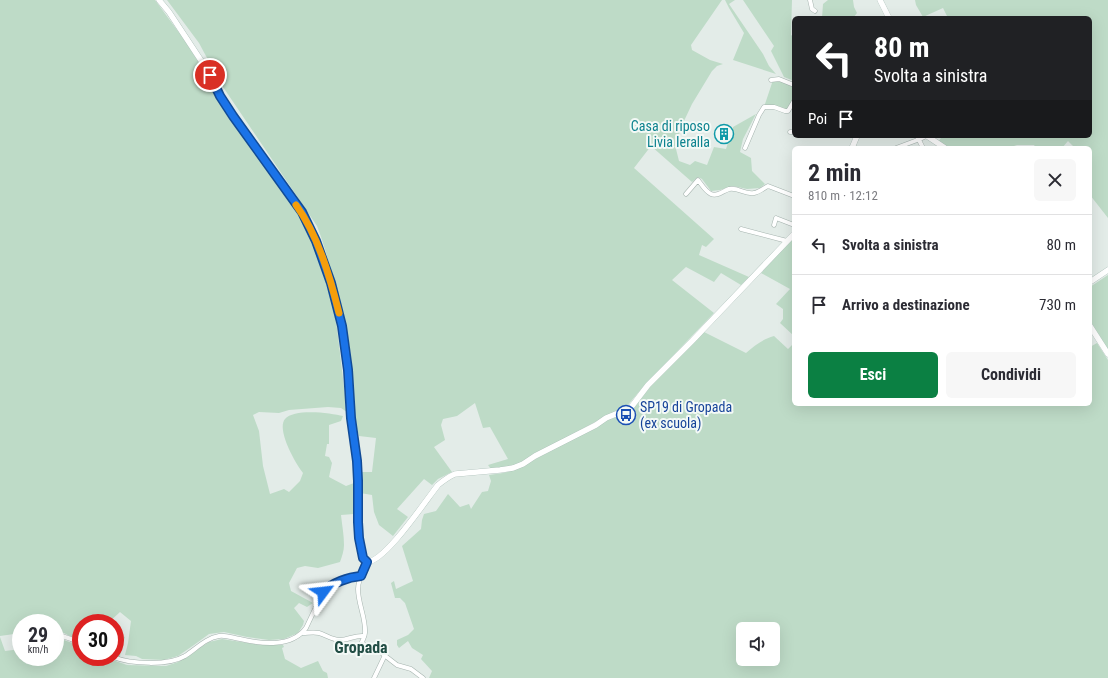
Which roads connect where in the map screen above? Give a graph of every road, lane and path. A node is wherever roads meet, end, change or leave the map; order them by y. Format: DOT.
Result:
graph roads {
  1 [pos="159,0"];
  2 [pos="810,0"];
  3 [pos="880,0"];
  4 [pos="815,11"];
  5 [pos="888,16"];
  6 [pos="771,80"];
  7 [pos="792,84"];
  8 [pos="792,104"];
  9 [pos="918,138"];
  10 [pos="929,138"];
  11 [pos="900,146"];
  12 [pos="942,146"];
  13 [pos="745,148"];
  14 [pos="686,194"];
  15 [pos="792,195"];
  16 [pos="792,223"];
  17 [pos="774,226"];
  18 [pos="741,229"];
  19 [pos="792,236"];
  20 [pos="787,241"];
  21 [pos="1108,270"];
  22 [pos="1092,281"];
  23 [pos="1092,329"];
  24 [pos="1108,354"];
  25 [pos="367,562"];
  26 [pos="361,576"];
  27 [pos="303,633"];
  28 [pos="364,636"];
  29 [pos="385,655"];
  30 [pos="124,659"];
  31 [pos="374,678"];
  32 [pos="422,678"];
  1 -- 25 [label="street"];
  2 -- 4 [label="street"];
  3 -- 5 [label="street"];
  6 -- 7 [label="street"];
  8 -- 13 [label="street"];
  9 -- 11 [label="street"];
  10 -- 12 [label="street"];
  14 -- 15 [label="street"];
  16 -- 17 [label="street"];
  18 -- 20 [label="street"];
  19 -- 20 [label="street"];
  20 -- 25 [label="street"];
  21 -- 22 [label="street"];
  23 -- 24 [label="street"];
  25 -- 26 [label="street"];
  26 -- 27 [label="street"];
  26 -- 28 [label="street"];
  27 -- 28 [label="street"];
  27 -- 30 [label="street"];
  28 -- 29 [label="street"];
  29 -- 31 [label="street"];
  29 -- 32 [label="street"];
}
